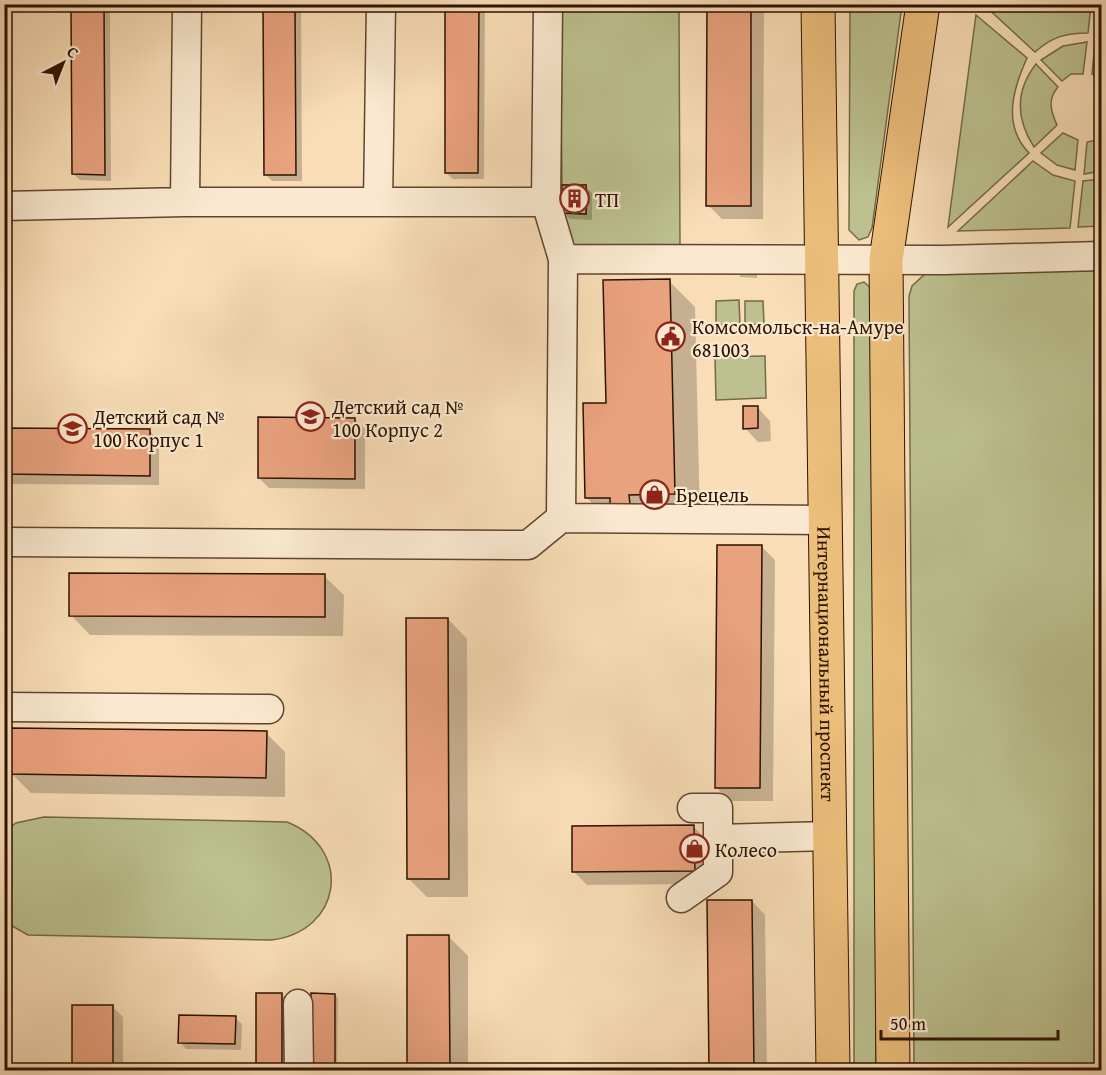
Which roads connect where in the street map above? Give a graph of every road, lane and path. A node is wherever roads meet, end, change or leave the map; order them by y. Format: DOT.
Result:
graph roads {
  1 [pos="187,4"];
  2 [pos="381,4"];
  3 [pos="548,4"];
  4 [pos="818,4"];
  5 [pos="922,4"];
  6 [pos="185,202"];
  7 [pos="378,202"];
  8 [pos="546,202"];
  9 [pos="4,206"];
  10 [pos="1101,256"];
  11 [pos="563,259"];
  12 [pos="821,259"];
  13 [pos="886,260"];
  14 [pos="561,518"];
  15 [pos="825,520"];
  16 [pos="4,542"];
  17 [pos="4,707"];
  18 [pos="269,710"];
  19 [pos="692,808"];
  20 [pos="830,836"];
  21 [pos="718,839"];
  22 [pos="681,898"];
  23 [pos="298,1004"];
  24 [pos="299,1071"];
  25 [pos="833,1071"];
  26 [pos="893,1071"];
  1 -- 6 [label="street"];
  2 -- 7 [label="street"];
  3 -- 8 [label="street"];
  4 -- 12 [label="main road, Интернациональный проспект"];
  5 -- 13 [label="main road"];
  6 -- 7 [label="street"];
  6 -- 9 [label="street"];
  7 -- 8 [label="street"];
  8 -- 11 [label="street"];
  10 -- 13 [label="street"];
  11 -- 12 [label="street"];
  11 -- 14 [label="street"];
  12 -- 13 [label="street"];
  12 -- 15 [label="main road, Интернациональный проспект"];
  13 -- 26 [label="main road"];
  14 -- 15 [label="street"];
  14 -- 16 [label="street"];
  15 -- 20 [label="main road, Интернациональный проспект"];
  17 -- 18 [label="street"];
  19 -- 21 [label="street"];
  20 -- 21 [label="street"];
  20 -- 25 [label="main road, Интернациональный проспект"];
  21 -- 22 [label="street"];
  23 -- 24 [label="street"];
}
